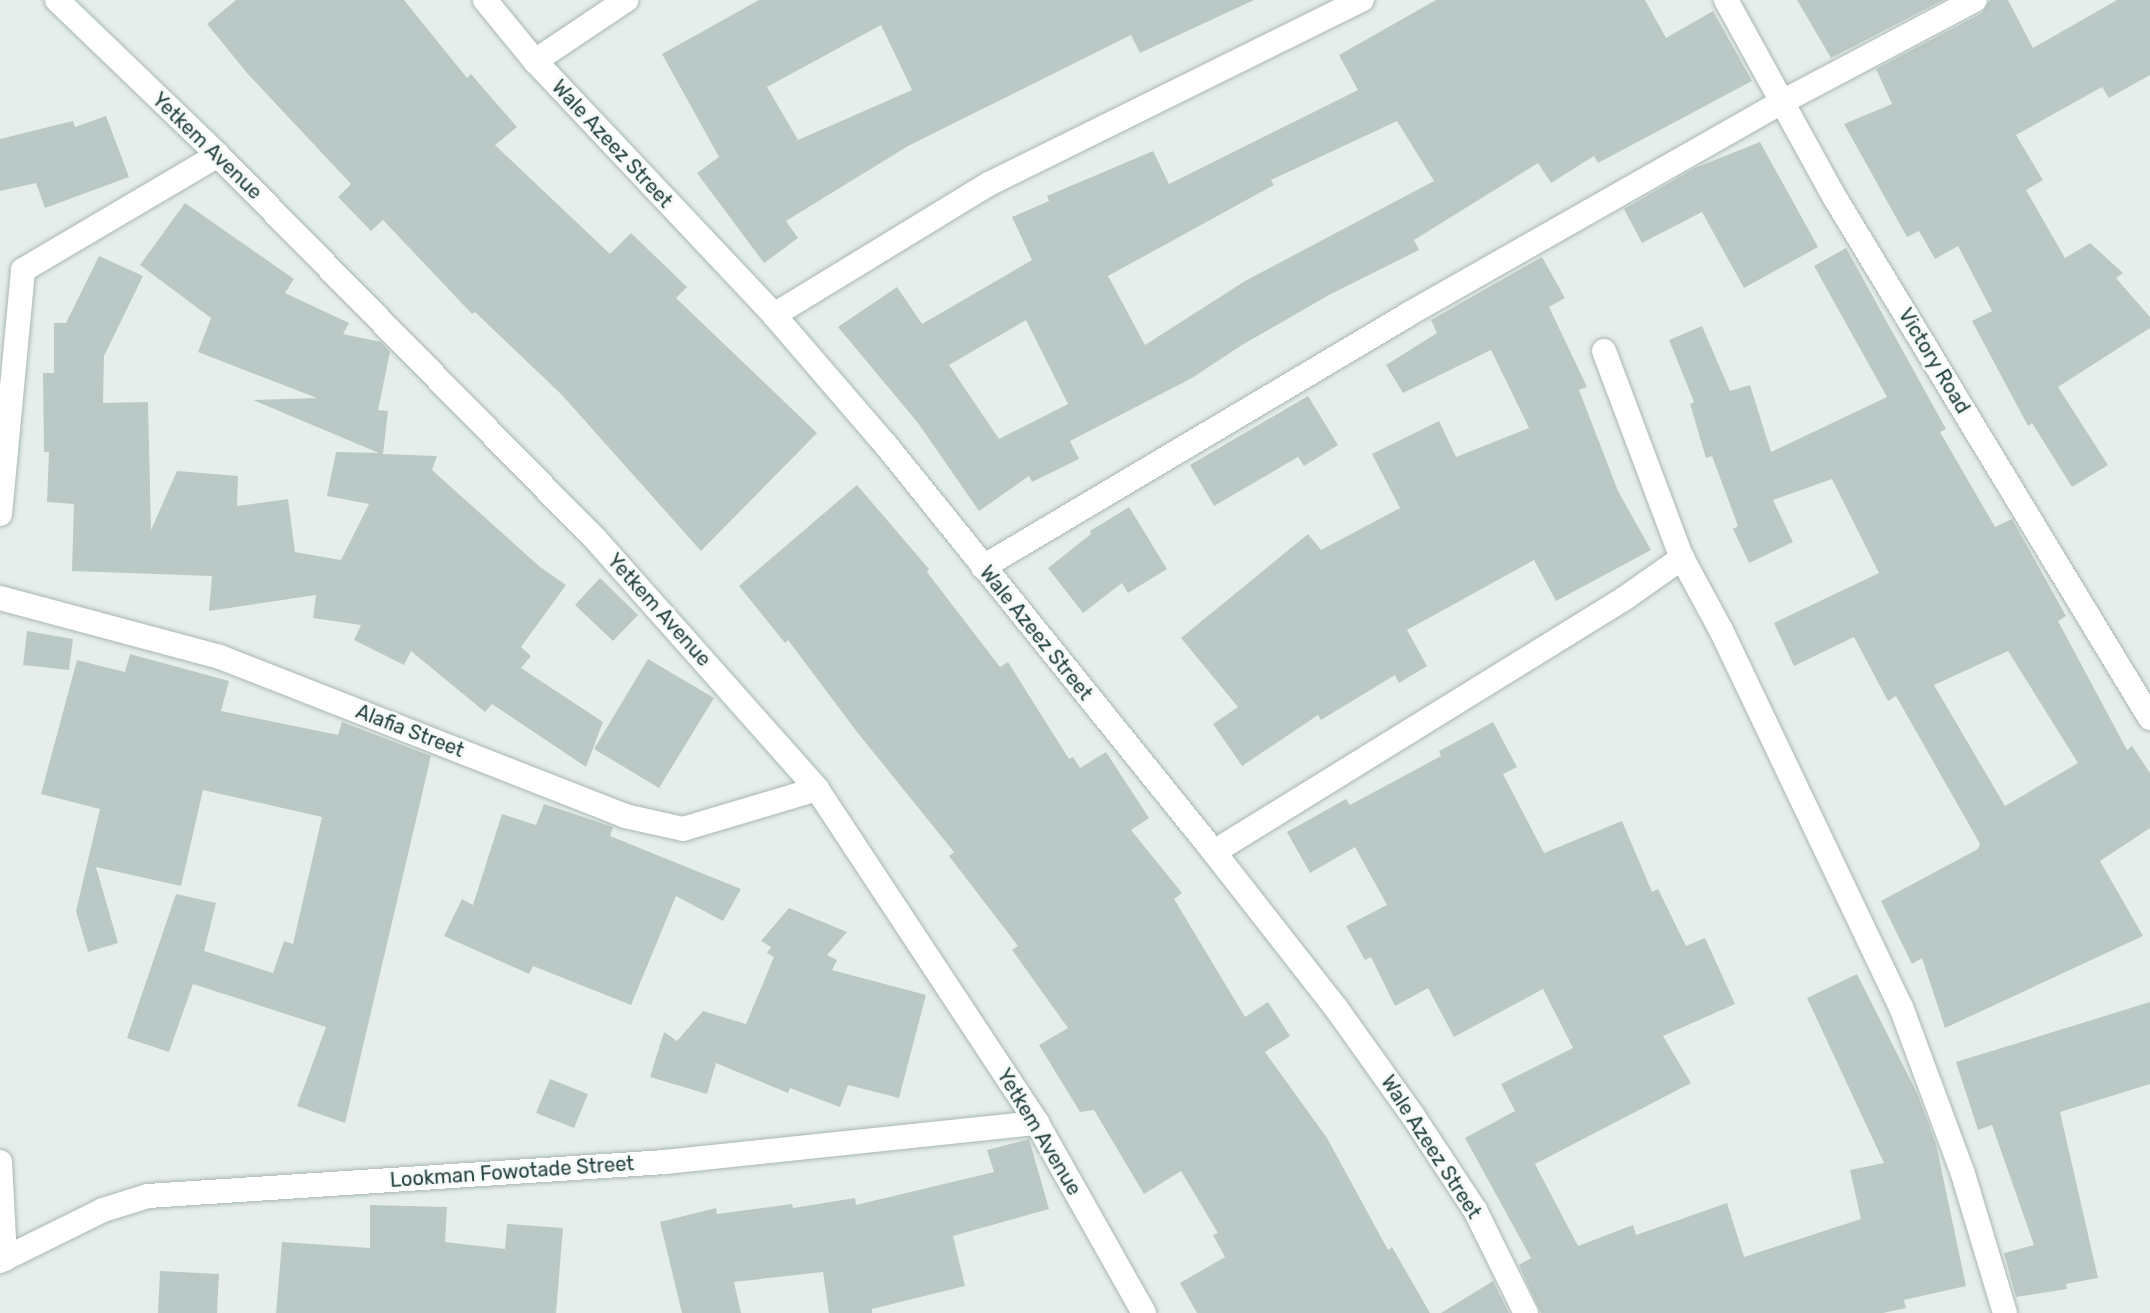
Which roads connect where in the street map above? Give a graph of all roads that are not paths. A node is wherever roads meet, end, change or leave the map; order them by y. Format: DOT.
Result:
graph roads {
  1 [pos="57,0"];
  2 [pos="485,0"];
  3 [pos="626,0"];
  4 [pos="1362,0"];
  5 [pos="1726,0"];
  6 [pos="1975,0"];
  7 [pos="535,61"];
  8 [pos="1782,102"];
  9 [pos="218,155"];
  10 [pos="11,269"];
  11 [pos="774,315"];
  12 [pos="1604,351"];
  13 [pos="0,514"];
  14 [pos="1682,558"];
  15 [pos="983,567"];
  16 [pos="0,598"];
  17 [pos="2150,718"];
  18 [pos="817,789"];
  19 [pos="1214,852"];
  20 [pos="1037,1123"];
  21 [pos="0,1162"];
  22 [pos="2,1260"];
  23 [pos="1144,1313"];
  24 [pos="1526,1313"];
  25 [pos="2005,1313"];
  1 -- 9 [label="street, Yetkem Avenue"];
  2 -- 7 [label="street, Wale Azeez Street"];
  3 -- 7 [label="street"];
  4 -- 11 [label="street"];
  5 -- 8 [label="street, Victory Road"];
  6 -- 8 [label="street"];
  7 -- 11 [label="street, Wale Azeez Street"];
  8 -- 15 [label="street"];
  8 -- 17 [label="street, Victory Road"];
  9 -- 10 [label="street"];
  9 -- 18 [label="street, Yetkem Avenue"];
  10 -- 13 [label="street"];
  11 -- 15 [label="street, Wale Azeez Street"];
  12 -- 14 [label="street"];
  14 -- 19 [label="street"];
  14 -- 25 [label="street"];
  15 -- 19 [label="street, Wale Azeez Street"];
  16 -- 18 [label="street, Alafia Street"];
  18 -- 20 [label="street, Yetkem Avenue"];
  19 -- 24 [label="street, Wale Azeez Street"];
  20 -- 22 [label="street, Lookman Fowotade Street"];
  20 -- 23 [label="street, Yetkem Avenue"];
  21 -- 22 [label="street"];
}
